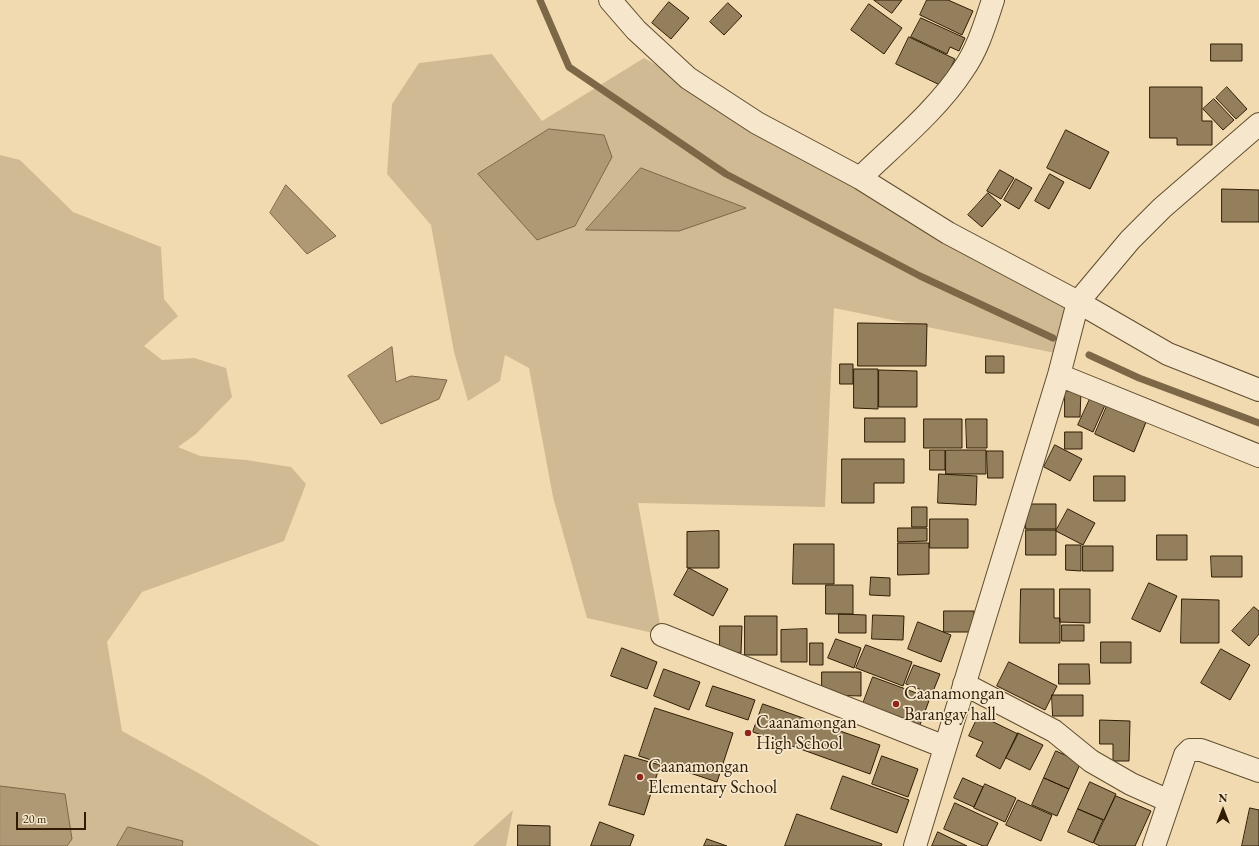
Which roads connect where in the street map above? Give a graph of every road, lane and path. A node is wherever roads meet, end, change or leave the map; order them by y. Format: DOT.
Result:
graph roads {
  1 [pos="610,0"];
  2 [pos="993,0"];
  3 [pos="1259,124"];
  4 [pos="860,178"];
  5 [pos="1078,302"];
  6 [pos="1059,375"];
  7 [pos="1259,390"];
  8 [pos="1259,456"];
  9 [pos="662,635"];
  10 [pos="964,684"];
  11 [pos="945,747"];
  12 [pos="1259,771"];
  13 [pos="1169,801"];
  14 [pos="915,846"];
  15 [pos="1154,846"];
  1 -- 4 [label="street"];
  2 -- 4 [label="street"];
  3 -- 5 [label="street"];
  4 -- 5 [label="street"];
  5 -- 6 [label="street"];
  5 -- 7 [label="street"];
  6 -- 8 [label="street"];
  6 -- 10 [label="street"];
  9 -- 11 [label="street"];
  10 -- 11 [label="street"];
  10 -- 13 [label="street"];
  11 -- 14 [label="street"];
  12 -- 13 [label="street"];
  13 -- 15 [label="street"];
}
